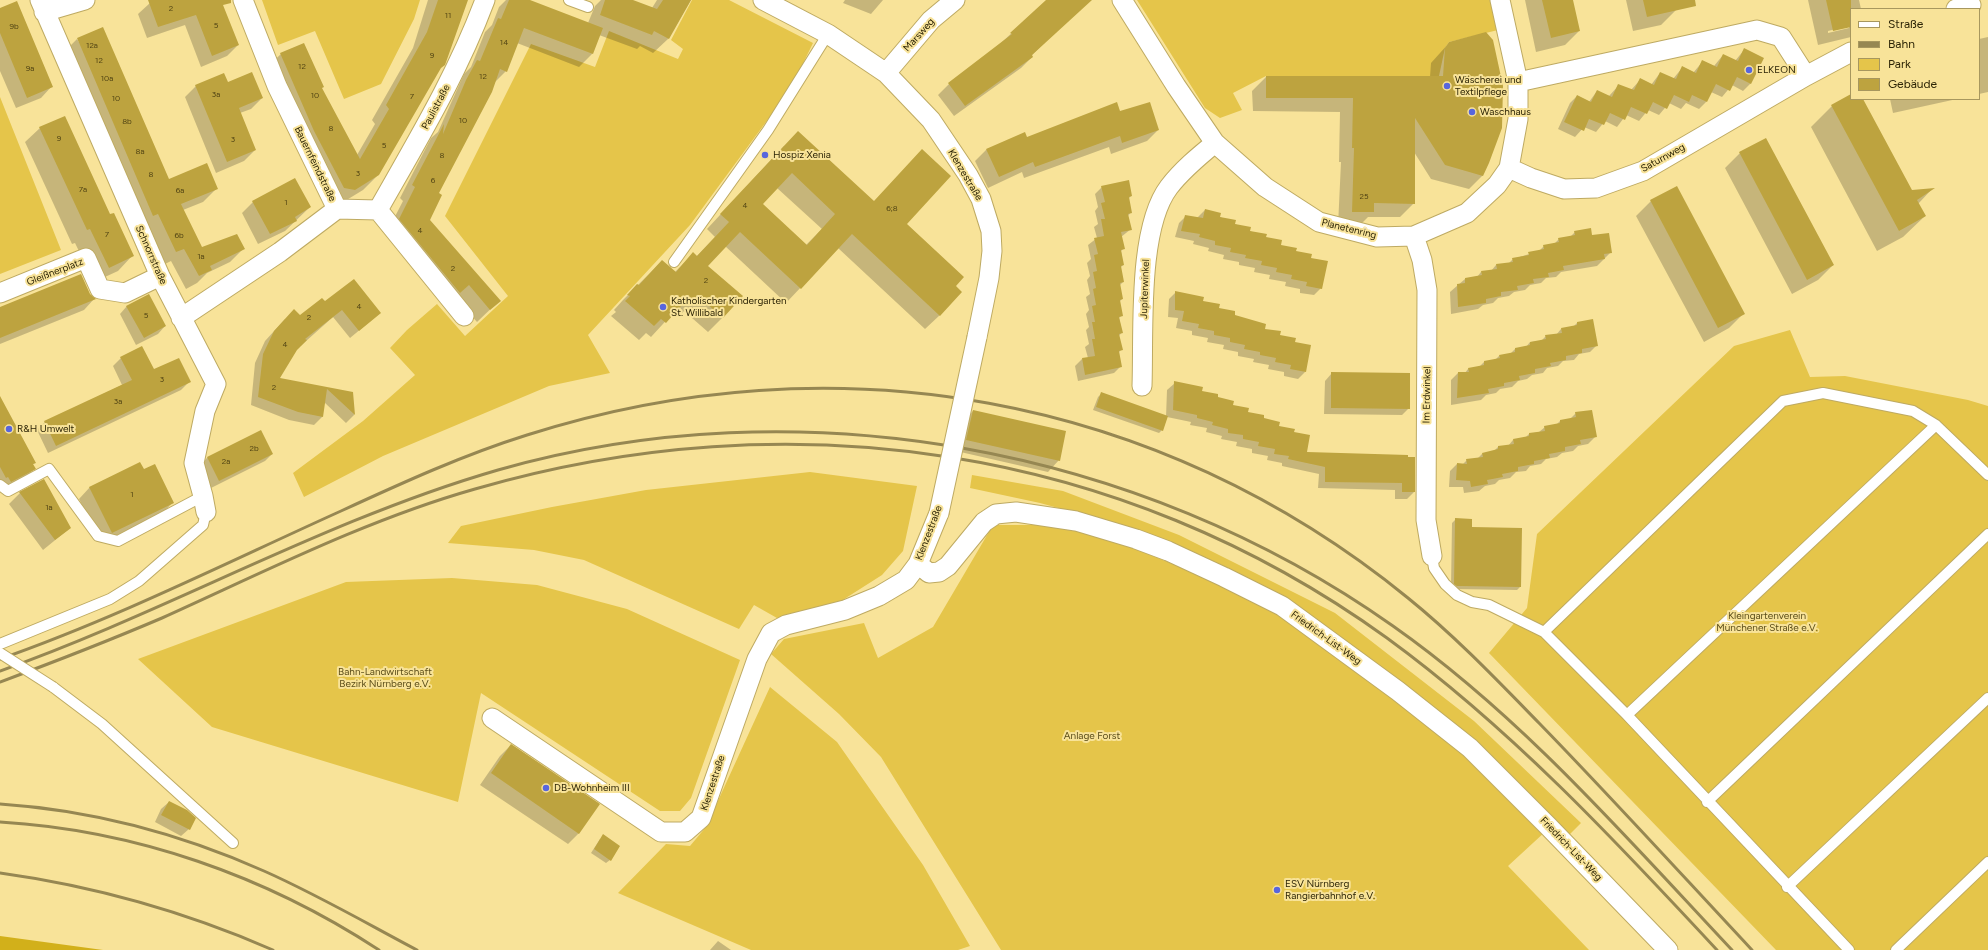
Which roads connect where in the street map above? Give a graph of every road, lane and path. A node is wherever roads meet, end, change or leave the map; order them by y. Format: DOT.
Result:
graph roads {
  1 [pos="85,0"];
  2 [pos="243,0"];
  3 [pos="485,0"];
  4 [pos="569,0"];
  5 [pos="762,0"];
  6 [pos="955,0"];
  7 [pos="1122,0"];
  8 [pos="1500,0"];
  9 [pos="42,6"];
  10 [pos="588,7"];
  11 [pos="828,34"];
  12 [pos="1850,53"];
  13 [pos="886,73"];
  14 [pos="1806,76"];
  15 [pos="1518,82"];
  16 [pos="1215,143"];
  17 [pos="1509,168"];
  18 [pos="337,209"];
  19 [pos="378,210"];
  20 [pos="1414,236"];
  21 [pos="674,262"];
  22 [pos="160,276"];
  23 [pos="0,293"];
  24 [pos="464,316"];
  25 [pos="181,318"];
  26 [pos="1142,386"];
  27 [pos="1936,424"];
  28 [pos="1988,475"];
  29 [pos="0,485"];
  30 [pos="205,504"];
  31 [pos="1988,534"];
  32 [pos="1432,556"];
  33 [pos="918,564"];
  34 [pos="1544,632"];
  35 [pos="0,644"];
  36 [pos="0,653"];
  37 [pos="1988,698"];
  38 [pos="1627,715"];
  39 [pos="492,718"];
  40 [pos="1707,802"];
  41 [pos="233,843"];
  42 [pos="1988,862"];
  43 [pos="1787,887"];
  44 [pos="1668,950"];
  45 [pos="1849,950"];
  46 [pos="1896,950"];
  1 -- 9 [label="street"];
  2 -- 18 [label="street, Bauernfeindstraße"];
  3 -- 19 [label="street, Paulistraße"];
  4 -- 10 [label="lane"];
  5 -- 11 [label="street, Klenzestraße"];
  6 -- 13 [label="street, Marsweg"];
  7 -- 16 [label="street, Planetenring"];
  8 -- 15 [label="street, Planetenring"];
  9 -- 22 [label="street, Schnorrstraße"];
  11 -- 13 [label="street, Klenzestraße"];
  11 -- 21 [label="lane"];
  12 -- 14 [label="street, Saturnweg"];
  13 -- 33 [label="street, Klenzestraße, bridge"];
  14 -- 15 [label="street"];
  14 -- 17 [label="street, Saturnweg"];
  15 -- 17 [label="street, Planetenring"];
  16 -- 20 [label="street, Planetenring"];
  16 -- 26 [label="street, Jupiterwinkel"];
  17 -- 20 [label="street, Planetenring"];
  18 -- 19 [label="street, Bauernfeindstraße"];
  18 -- 25 [label="street"];
  19 -- 24 [label="street"];
  20 -- 32 [label="street, Im Erdwinkel"];
  22 -- 23 [label="street, Gleißnerplatz"];
  22 -- 25 [label="street, Schnorrstraße"];
  25 -- 30 [label="street, Schnorrstraße"];
  27 -- 28 [label="lane"];
  27 -- 34 [label="lane"];
  27 -- 38 [label="lane"];
  29 -- 30 [label="lane"];
  30 -- 35 [label="lane"];
  31 -- 40 [label="lane"];
  32 -- 34 [label="lane"];
  33 -- 39 [label="street, Klenzestraße"];
  33 -- 44 [label="street, Friedrich-List-Weg"];
  34 -- 38 [label="lane"];
  36 -- 41 [label="lane, bridge"];
  37 -- 43 [label="lane"];
  38 -- 40 [label="lane"];
  40 -- 43 [label="lane"];
  42 -- 46 [label="lane"];
  43 -- 45 [label="lane"];
}
